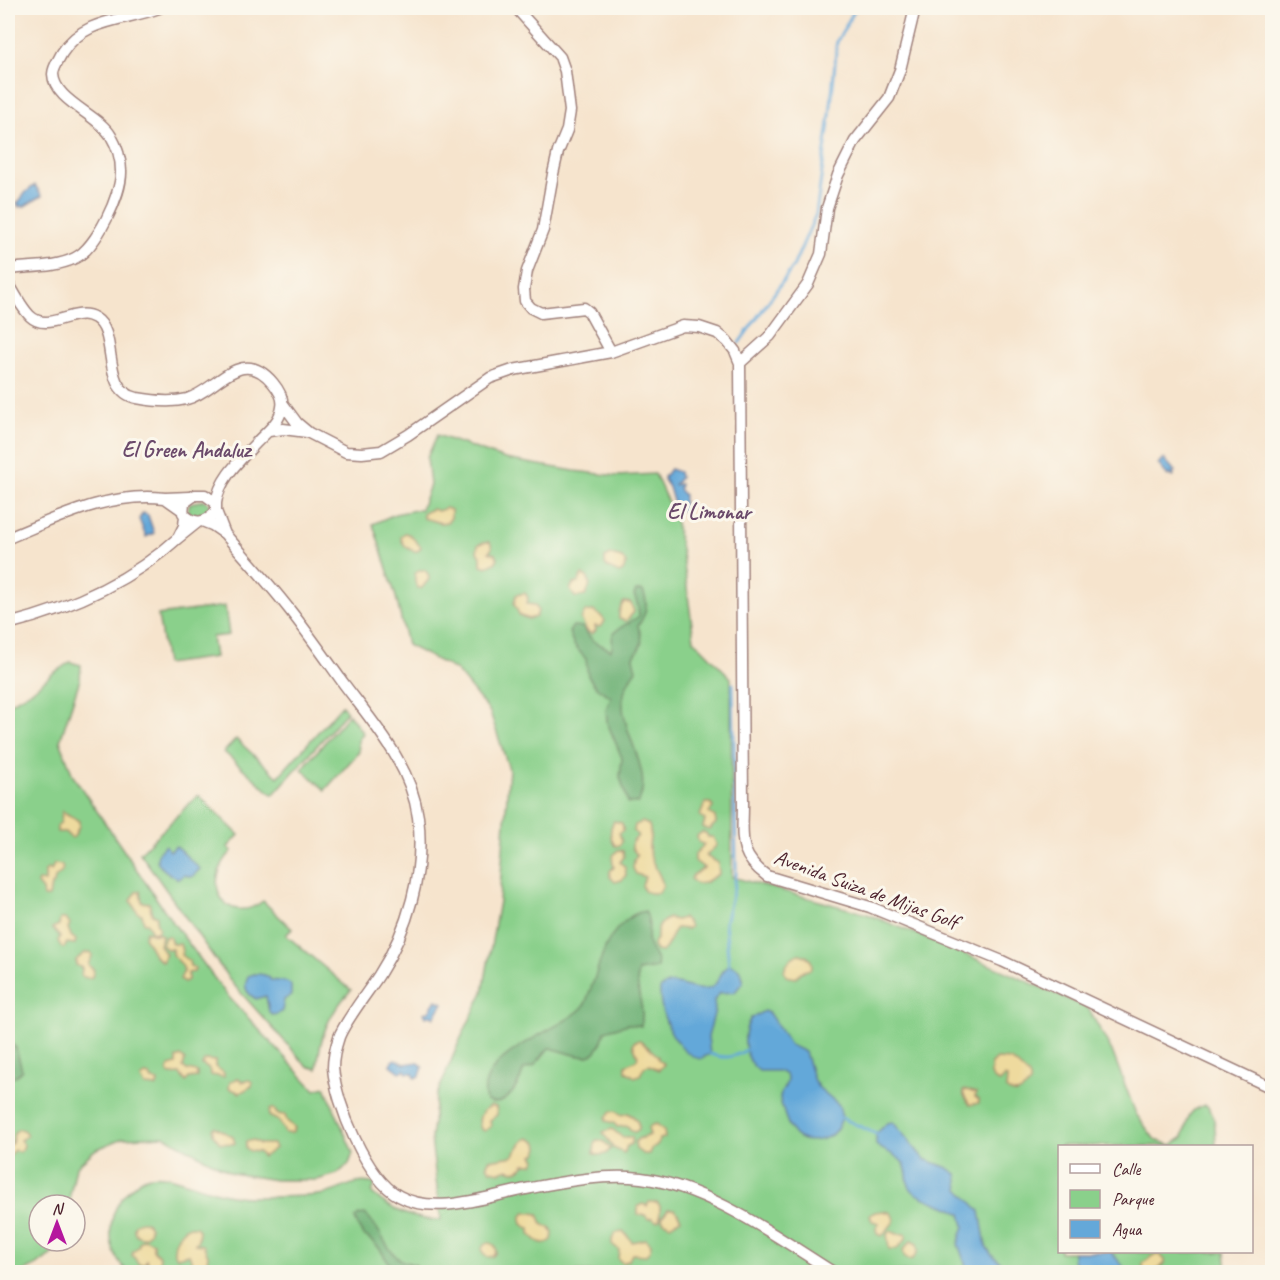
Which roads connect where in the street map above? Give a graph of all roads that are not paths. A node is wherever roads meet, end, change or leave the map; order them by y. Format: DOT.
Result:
graph roads {
  1 [pos="159,8"];
  2 [pos="516,8"];
  3 [pos="915,8"];
  4 [pos="8,269"];
  5 [pos="8,282"];
  6 [pos="612,352"];
  7 [pos="740,363"];
  8 [pos="283,404"];
  9 [pos="269,430"];
  10 [pos="309,433"];
  11 [pos="190,497"];
  12 [pos="165,498"];
  13 [pos="216,507"];
  14 [pos="183,513"];
  15 [pos="200,522"];
  16 [pos="225,534"];
  17 [pos="8,538"];
  18 [pos="178,538"];
  19 [pos="8,624"];
  20 [pos="1272,1088"];
  21 [pos="833,1272"];
  1 -- 4 [label="street"];
  2 -- 6 [label="street"];
  3 -- 7 [label="street"];
  5 -- 8 [label="street"];
  6 -- 7 [label="street, Avenida Suiza de Mijas Golf"];
  6 -- 10 [label="street"];
  7 -- 20 [label="street, Avenida Suiza de Mijas Golf"];
  8 -- 9 [label="street"];
  8 -- 10 [label="street"];
  9 -- 10 [label="street"];
  9 -- 13 [label="street"];
  11 -- 12 [label="street"];
  11 -- 13 [label="street"];
  11 -- 14 [label="street"];
  12 -- 14 [label="street"];
  12 -- 17 [label="street"];
  13 -- 15 [label="street"];
  13 -- 16 [label="street"];
  14 -- 15 [label="street"];
  14 -- 18 [label="street"];
  15 -- 16 [label="street"];
  15 -- 18 [label="street"];
  16 -- 21 [label="street"];
  18 -- 19 [label="street"];
}
